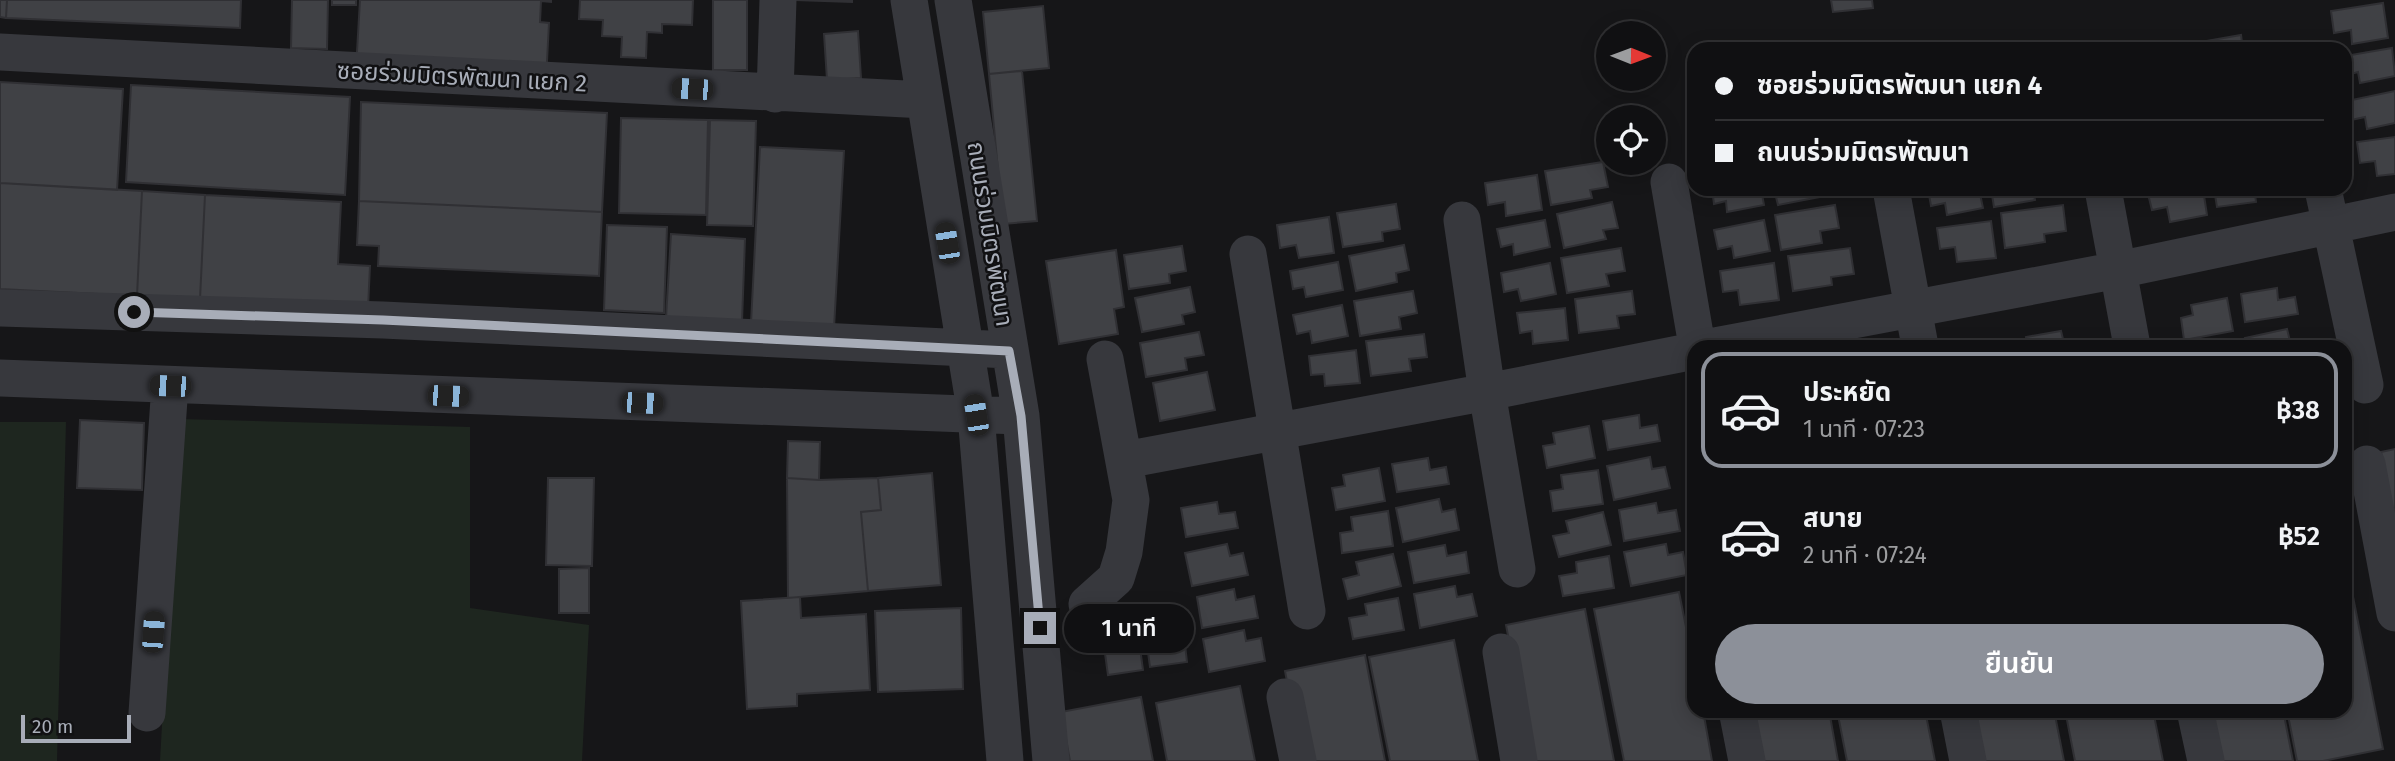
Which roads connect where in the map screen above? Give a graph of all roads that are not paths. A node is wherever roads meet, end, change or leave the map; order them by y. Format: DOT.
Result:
graph roads {
  1 [pos="778,0"];
  2 [pos="909,0"];
  3 [pos="953,0"];
  4 [pos="0,52"];
  5 [pos="775,94"];
  6 [pos="925,100"];
  7 [pos="1668,183"];
  8 [pos="1892,196"];
  9 [pos="2104,196"];
  10 [pos="2325,196"];
  11 [pos="2395,212"];
  12 [pos="1462,220"];
  13 [pos="2331,226"];
  14 [pos="1248,254"];
  15 [pos="2118,270"];
  16 [pos="0,308"];
  17 [pos="1912,308"];
  18 [pos="1694,340"];
  19 [pos="1746,340"];
  20 [pos="1919,340"];
  21 [pos="2131,340"];
  22 [pos="965,349"];
  23 [pos="1009,351"];
  24 [pos="1687,351"];
  25 [pos="1105,359"];
  26 [pos="0,378"];
  27 [pos="2365,385"];
  28 [pos="170,386"];
  29 [pos="1487,392"];
  30 [pos="976,415"];
  31 [pos="1021,416"];
  32 [pos="1278,430"];
  33 [pos="1125,460"];
  34 [pos="2367,464"];
  35 [pos="1517,569"];
  36 [pos="1087,604"];
  37 [pos="1307,611"];
  38 [pos="2395,613"];
  39 [pos="1501,652"];
  40 [pos="1285,697"];
  41 [pos="147,713"];
  42 [pos="1739,718"];
  43 [pos="1960,718"];
  44 [pos="2197,718"];
  45 [pos="1005,761"];
  46 [pos="1051,761"];
  47 [pos="1298,761"];
  48 [pos="1519,761"];
  49 [pos="1747,761"];
  50 [pos="1968,761"];
  51 [pos="2206,761"];
  1 -- 5 [label="street"];
  2 -- 6 [label="street, ถนนร่วมมิตรพัฒนา"];
  3 -- 23 [label="street, ถนนร่วมมิตรพัฒนา"];
  4 -- 5 [label="street, ซอยร่วมมิตรพัฒนา แยก 2"];
  5 -- 6 [label="street, ซอยร่วมมิตรพัฒนา แยก 2"];
  6 -- 22 [label="street, ถนนร่วมมิตรพัฒนา"];
  7 -- 18 [label="street"];
  8 -- 17 [label="street"];
  9 -- 15 [label="street"];
  10 -- 13 [label="street"];
  11 -- 13 [label="street"];
  12 -- 29 [label="street"];
  13 -- 15 [label="street"];
  13 -- 27 [label="street"];
  14 -- 32 [label="street"];
  15 -- 17 [label="street"];
  15 -- 21 [label="street"];
  16 -- 22 [label="street"];
  17 -- 19 [label="street"];
  17 -- 20 [label="street"];
  22 -- 23 [label="street"];
  22 -- 30 [label="street, ถนนร่วมมิตรพัฒนา"];
  23 -- 31 [label="street, ถนนร่วมมิตรพัฒนา"];
  24 -- 29 [label="street"];
  25 -- 33 [label="street"];
  26 -- 28 [label="street"];
  28 -- 30 [label="street"];
  28 -- 41 [label="street"];
  29 -- 32 [label="street"];
  29 -- 35 [label="street"];
  30 -- 31 [label="street"];
  30 -- 45 [label="street, ถนนร่วมมิตรพัฒนา"];
  31 -- 46 [label="street, ถนนร่วมมิตรพัฒนา"];
  32 -- 33 [label="street"];
  32 -- 37 [label="street"];
  33 -- 36 [label="street"];
  34 -- 38 [label="street"];
  39 -- 48 [label="street"];
  40 -- 47 [label="street"];
  42 -- 49 [label="street"];
  43 -- 50 [label="street"];
  44 -- 51 [label="street"];
}
